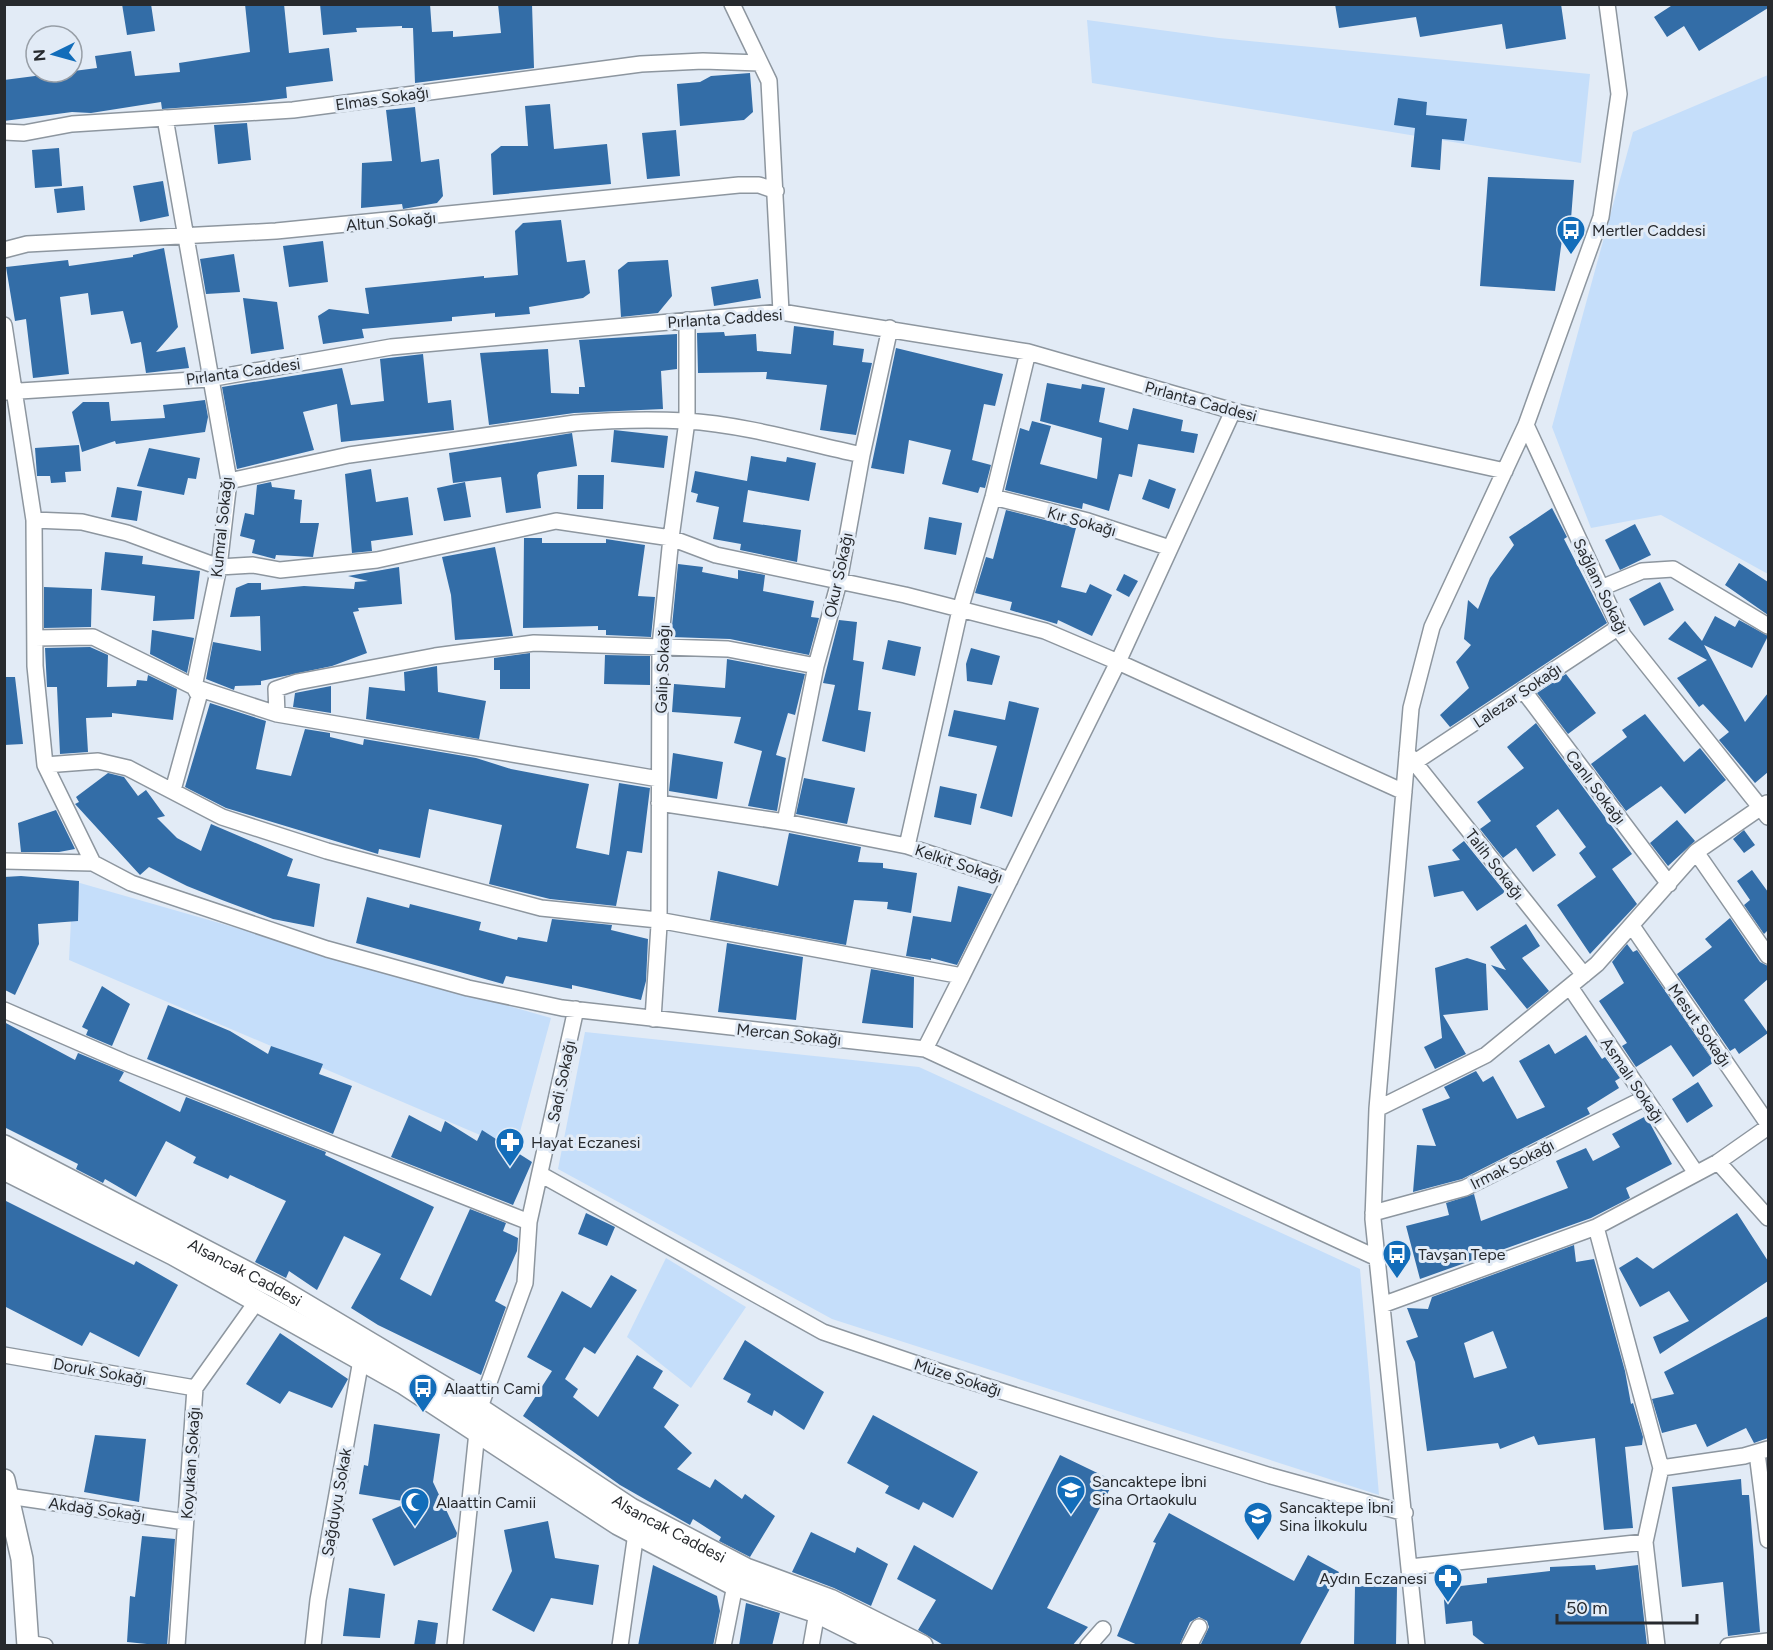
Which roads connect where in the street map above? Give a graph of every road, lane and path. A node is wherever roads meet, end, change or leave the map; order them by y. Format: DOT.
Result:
graph roads {
  1 [pos="732,4"];
  2 [pos="1607,4"];
  3 [pos="760,63"];
  4 [pos="165,118"];
  5 [pos="4,132"];
  6 [pos="776,191"];
  7 [pos="184,236"];
  8 [pos="4,250"];
  9 [pos="781,312"];
  10 [pos="687,320"];
  11 [pos="4,325"];
  12 [pos="890,328"];
  13 [pos="1029,352"];
  14 [pos="209,379"];
  15 [pos="10,392"];
  16 [pos="1233,411"];
  17 [pos="687,421"];
  18 [pos="1526,425"];
  19 [pos="862,455"];
  20 [pos="1505,471"];
  21 [pos="229,480"];
  22 [pos="993,497"];
  23 [pos="34,520"];
  24 [pos="671,538"];
  25 [pos="1170,548"];
  26 [pos="219,567"];
  27 [pos="838,582"];
  28 [pos="1601,588"];
  29 [pos="960,610"];
  30 [pos="1768,626"];
  31 [pos="1619,627"];
  32 [pos="35,638"];
  33 [pos="660,646"];
  34 [pos="1118,662"];
  35 [pos="816,666"];
  36 [pos="194,687"];
  37 [pos="1523,690"];
  38 [pos="277,714"];
  39 [pos="1411,758"];
  40 [pos="45,765"];
  41 [pos="659,779"];
  42 [pos="173,790"];
  43 [pos="1404,792"];
  44 [pos="659,803"];
  45 [pos="1766,809"];
  46 [pos="784,822"];
  47 [pos="907,846"];
  48 [pos="1696,852"];
  49 [pos="4,861"];
  50 [pos="93,863"];
  51 [pos="1010,880"];
  52 [pos="1669,884"];
  53 [pos="658,920"];
  54 [pos="1632,926"];
  55 [pos="1768,956"];
  56 [pos="1584,975"];
  57 [pos="962,976"];
  58 [pos="1570,987"];
  59 [pos="4,1010"];
  60 [pos="576,1010"];
  61 [pos="653,1019"];
  62 [pos="925,1049"];
  63 [pos="1645,1098"];
  64 [pos="1377,1109"];
  65 [pos="1768,1126"];
  66 [pos="4,1146"];
  67 [pos="1718,1162"];
  68 [pos="4,1169"];
  69 [pos="1696,1173"];
  70 [pos="540,1174"];
  71 [pos="1373,1213"];
  72 [pos="1768,1218"];
  73 [pos="530,1222"];
  74 [pos="1596,1227"];
  75 [pos="1377,1258"];
  76 [pos="257,1301"];
  77 [pos="1382,1305"];
  78 [pos="4,1355"];
  79 [pos="361,1360"];
  80 [pos="195,1388"];
  81 [pos="479,1410"];
  82 [pos="477,1432"];
  83 [pos="1763,1451"];
  84 [pos="1661,1468"];
  85 [pos="6,1488"];
  86 [pos="1405,1513"];
  87 [pos="186,1522"];
  88 [pos="636,1533"];
  89 [pos="1768,1540"];
  90 [pos="1645,1542"];
  91 [pos="1410,1567"];
  92 [pos="738,1576"];
  93 [pos="817,1612"];
  94 [pos="1198,1627"];
  95 [pos="1103,1629"];
  96 [pos="1417,1640"];
  97 [pos="1768,1641"];
  98 [pos="34,1645"];
  99 [pos="177,1646"];
  100 [pos="313,1646"];
  101 [pos="455,1646"];
  102 [pos="620,1646"];
  103 [pos="723,1646"];
  104 [pos="811,1646"];
  105 [pos="885,1646"];
  106 [pos="922,1646"];
  107 [pos="1088,1646"];
  108 [pos="1190,1646"];
  109 [pos="1429,1646"];
  110 [pos="1657,1646"];
  111 [pos="1728,1646"];
  1 -- 3 [label="street"];
  2 -- 18 [label="street"];
  3 -- 4 [label="street, Elmas Sokağı"];
  3 -- 6 [label="street"];
  4 -- 5 [label="street, Elmas Sokağı"];
  4 -- 7 [label="street, Kumral Sokağı"];
  6 -- 7 [label="street, Altun Sokağı"];
  6 -- 9 [label="street"];
  7 -- 8 [label="street, Altun Sokağı"];
  7 -- 14 [label="street, Kumral Sokağı"];
  9 -- 10 [label="street, Pırlanta Caddesi"];
  9 -- 12 [label="street, Pırlanta Caddesi"];
  10 -- 14 [label="street, Pırlanta Caddesi"];
  10 -- 17 [label="street, Galip Sokağı"];
  11 -- 15 [label="street"];
  12 -- 13 [label="street, Pırlanta Caddesi"];
  12 -- 19 [label="street, Okur Sokağı"];
  13 -- 16 [label="street, Pırlanta Caddesi"];
  13 -- 22 [label="street"];
  14 -- 15 [label="street, Pırlanta Caddesi"];
  14 -- 21 [label="street, Kumral Sokağı"];
  15 -- 23 [label="street"];
  16 -- 20 [label="street, Pırlanta Caddesi"];
  16 -- 25 [label="street"];
  17 -- 19 [label="street"];
  17 -- 21 [label="street"];
  17 -- 24 [label="street, Galip Sokağı"];
  18 -- 20 [label="street"];
  18 -- 28 [label="street, Sağlam Sokağı"];
  19 -- 27 [label="street, Okur Sokağı"];
  20 -- 39 [label="street"];
  21 -- 26 [label="street, Kumral Sokağı"];
  22 -- 25 [label="street, Kır Sokağı"];
  22 -- 29 [label="street"];
  23 -- 26 [label="street"];
  23 -- 32 [label="street"];
  24 -- 26 [label="street"];
  24 -- 27 [label="street"];
  24 -- 33 [label="street, Galip Sokağı"];
  25 -- 34 [label="street"];
  26 -- 36 [label="street, Kumral Sokağı"];
  27 -- 29 [label="street"];
  27 -- 35 [label="street, Okur Sokağı"];
  28 -- 30 [label="street"];
  28 -- 31 [label="street, Sağlam Sokağı"];
  29 -- 34 [label="street"];
  29 -- 47 [label="street"];
  31 -- 37 [label="street, Lalezar Sokağı"];
  31 -- 45 [label="street, Sağlam Sokağı"];
  32 -- 36 [label="street"];
  32 -- 40 [label="street"];
  33 -- 35 [label="street"];
  33 -- 38 [label="street"];
  33 -- 41 [label="street, Galip Sokağı"];
  34 -- 43 [label="street"];
  34 -- 51 [label="street"];
  35 -- 46 [label="street, Okur Sokağı"];
  36 -- 38 [label="street"];
  36 -- 42 [label="street, Kumral Sokağı"];
  37 -- 39 [label="street, Lalezar Sokağı"];
  37 -- 52 [label="street, Canlı Sokağı"];
  38 -- 41 [label="street"];
  39 -- 43 [label="street"];
  39 -- 56 [label="street, Talih Sokağı"];
  40 -- 42 [label="street"];
  40 -- 50 [label="street"];
  41 -- 44 [label="street, Galip Sokağı"];
  42 -- 53 [label="street"];
  43 -- 64 [label="street"];
  44 -- 46 [label="street, Kelkit Sokağı"];
  44 -- 53 [label="street, Galip Sokağı"];
  45 -- 48 [label="street"];
  46 -- 47 [label="street, Kelkit Sokağı"];
  47 -- 51 [label="street, Kelkit Sokağı"];
  48 -- 52 [label="street"];
  48 -- 55 [label="street"];
  49 -- 50 [label="street"];
  50 -- 60 [label="street, Mercan Sokağı"];
  51 -- 57 [label="street"];
  52 -- 54 [label="street"];
  53 -- 57 [label="street"];
  53 -- 61 [label="street, Galip Sokağı"];
  54 -- 56 [label="street"];
  54 -- 65 [label="street, Mesut Sokağı"];
  56 -- 58 [label="street"];
  57 -- 62 [label="street"];
  58 -- 63 [label="street, Asmalı Sokağı"];
  58 -- 64 [label="street"];
  59 -- 73 [label="street"];
  60 -- 61 [label="street, Mercan Sokağı"];
  60 -- 70 [label="street, Sadi Sokağı"];
  61 -- 62 [label="street, Mercan Sokağı"];
  62 -- 75 [label="street, Mercan Sokağı"];
  63 -- 69 [label="street, Asmalı Sokağı"];
  63 -- 71 [label="street, Irmak Sokağı"];
  64 -- 71 [label="street"];
  65 -- 67 [label="street"];
  66 -- 81 [label="street, Alsancak Caddesi"];
  67 -- 69 [label="street"];
  67 -- 72 [label="street"];
  68 -- 76 [label="street, Alsancak Caddesi"];
  69 -- 74 [label="street"];
  70 -- 73 [label="street, Sadi Sokağı"];
  70 -- 86 [label="street, Müze Sokağı"];
  71 -- 75 [label="street"];
  73 -- 81 [label="street, Sadi Sokağı"];
  74 -- 77 [label="street"];
  74 -- 84 [label="street"];
  75 -- 77 [label="street"];
  76 -- 79 [label="street, Alsancak Caddesi"];
  76 -- 80 [label="street, Koyukan Sokağı"];
  77 -- 86 [label="street"];
  78 -- 80 [label="street, Doruk Sokağı"];
  79 -- 82 [label="street, Alsancak Caddesi"];
  79 -- 100 [label="street, Sağduyu Sokak"];
  80 -- 87 [label="street, Koyukan Sokağı"];
  81 -- 82 [label="street"];
  81 -- 92 [label="street, Alsancak Caddesi"];
  82 -- 88 [label="street, Alsancak Caddesi"];
  82 -- 101 [label="street"];
  83 -- 84 [label="street"];
  83 -- 89 [label="street"];
  84 -- 90 [label="street"];
  85 -- 87 [label="street, Akdağ Sokağı"];
  85 -- 98 [label="street"];
  86 -- 91 [label="street"];
  87 -- 99 [label="street, Koyukan Sokağı"];
  88 -- 92 [label="street, Alsancak Caddesi"];
  88 -- 102 [label="street"];
  90 -- 91 [label="street"];
  90 -- 110 [label="street"];
  91 -- 96 [label="street"];
  92 -- 93 [label="street, Alsancak Caddesi"];
  92 -- 103 [label="street"];
  92 -- 106 [label="street, Alsancak Caddesi"];
  93 -- 104 [label="street"];
  93 -- 105 [label="street, Alsancak Caddesi"];
  94 -- 108 [label="street"];
  95 -- 107 [label="street"];
  96 -- 109 [label="street"];
  97 -- 111 [label="street"];
}
